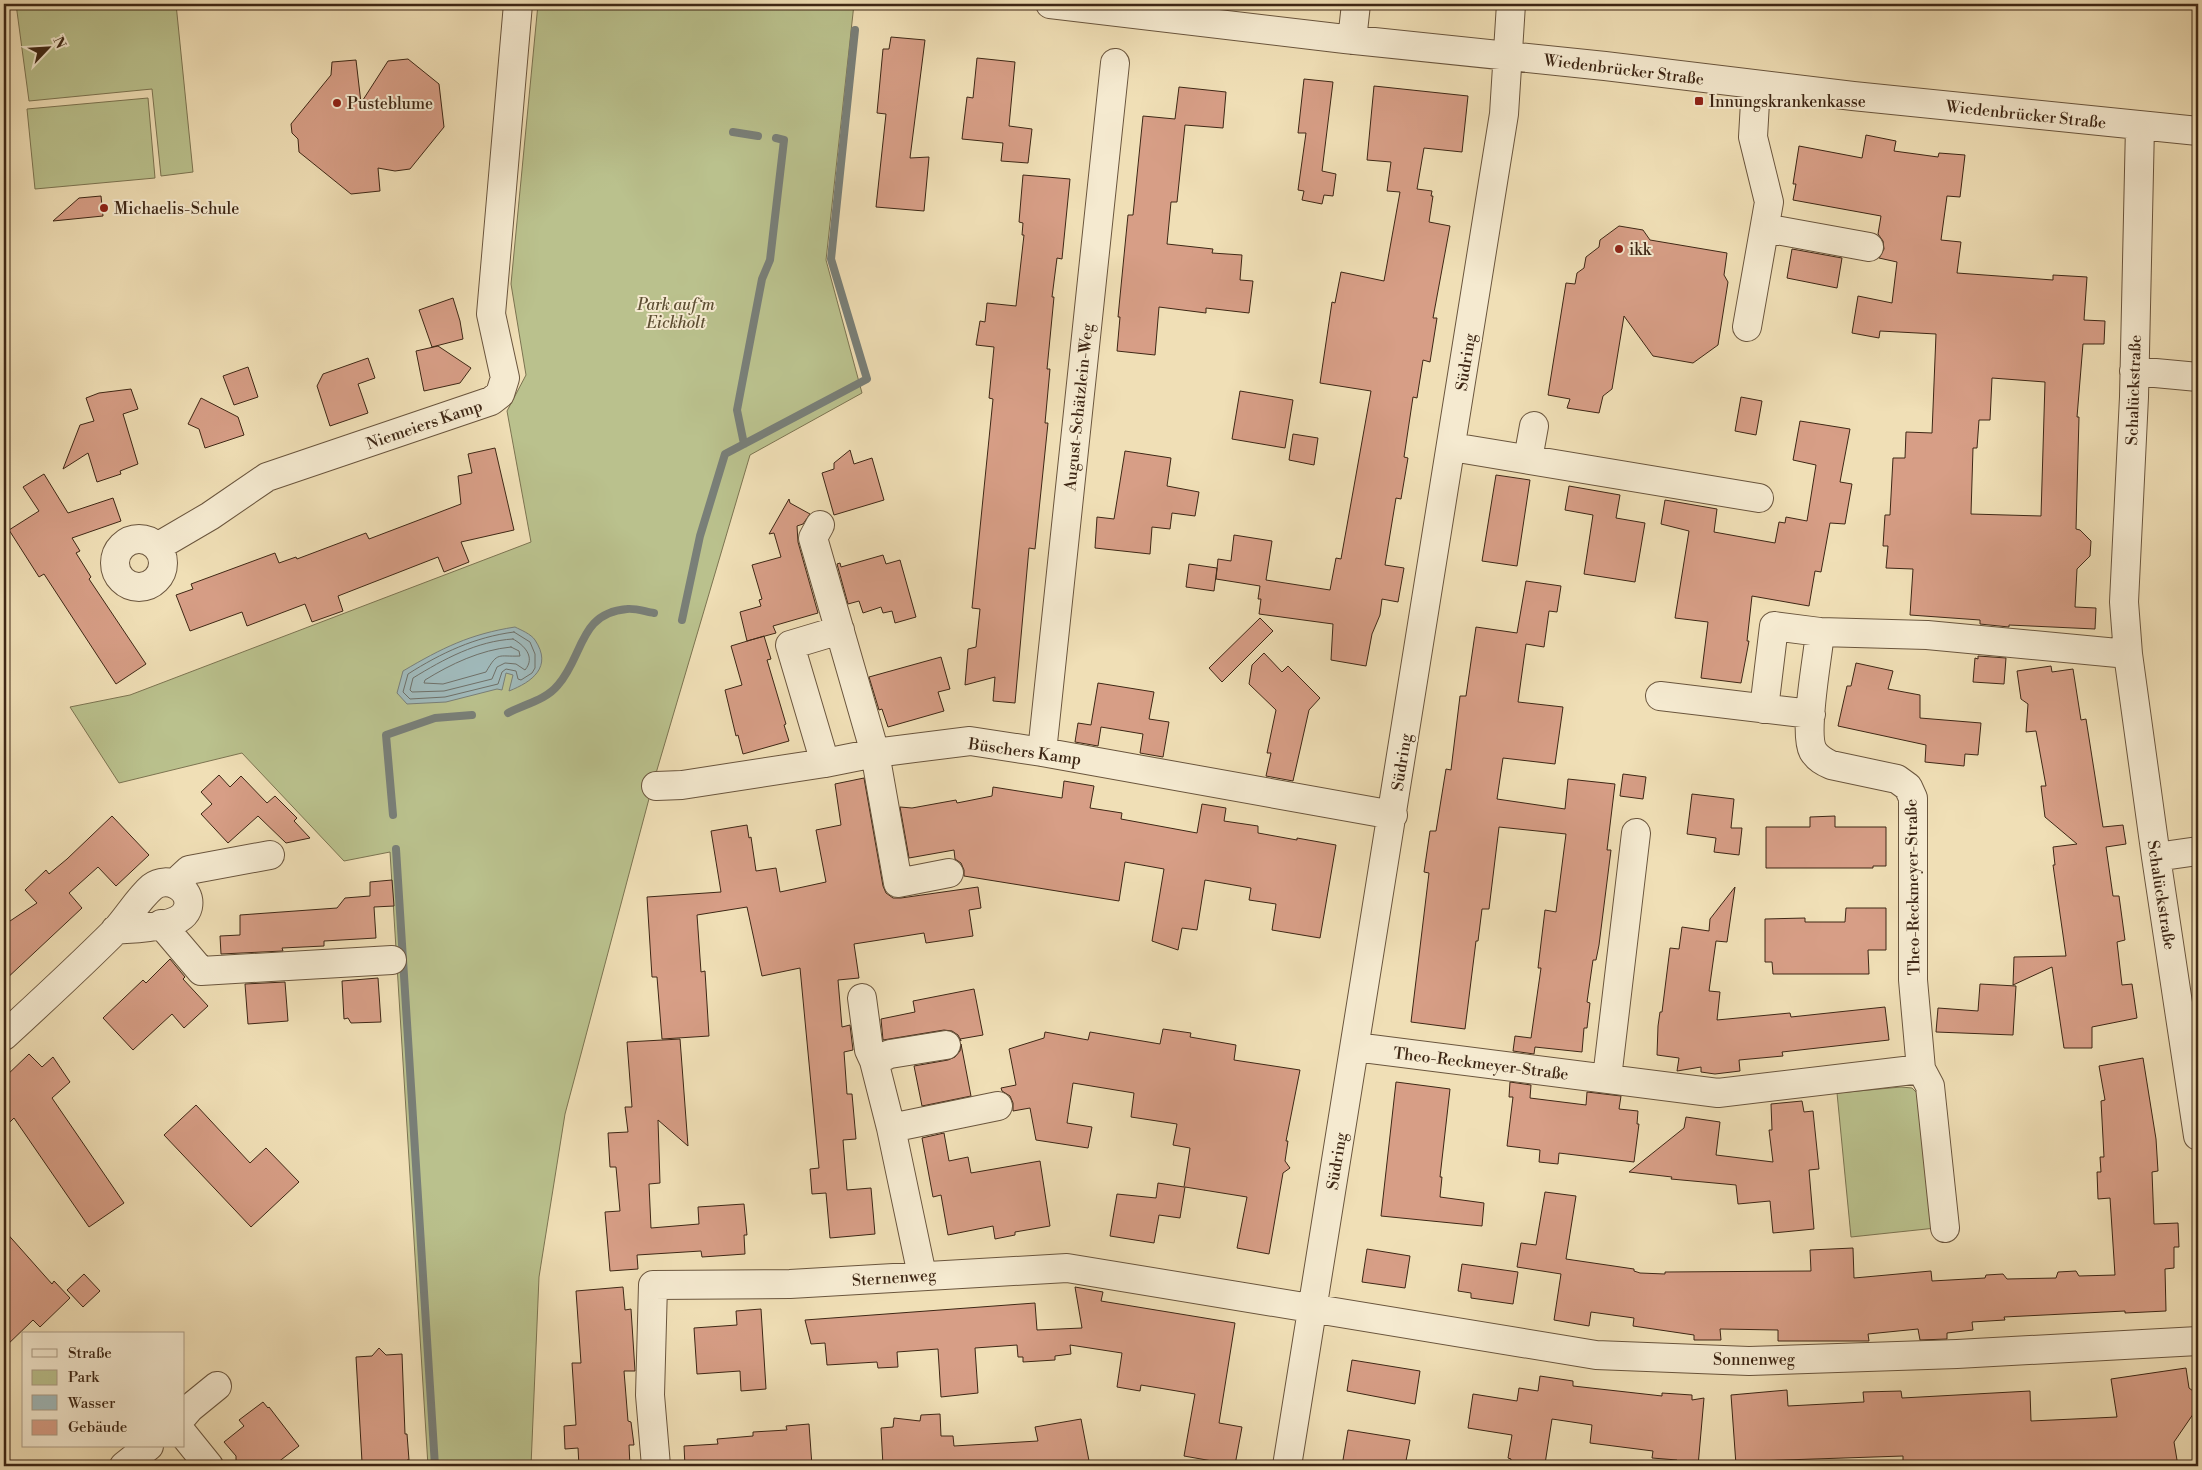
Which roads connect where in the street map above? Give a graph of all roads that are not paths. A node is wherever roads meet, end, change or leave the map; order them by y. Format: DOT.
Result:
graph roads {
  1 [pos="518,4"];
  2 [pos="1050,4"];
  3 [pos="1356,4"];
  4 [pos="1511,4"];
  5 [pos="1122,8"];
  6 [pos="1352,40"];
  7 [pos="1506,56"];
  8 [pos="1115,63"];
  9 [pos="1756,85"];
  10 [pos="2140,126"];
  11 [pos="2198,131"];
  12 [pos="1765,228"];
  13 [pos="1870,246"];
  14 [pos="1748,327"];
  15 [pos="2134,370"];
  16 [pos="2198,377"];
  17 [pos="1534,426"];
  18 [pos="1452,447"];
  19 [pos="1528,459"];
  20 [pos="1759,498"];
  21 [pos="820,525"];
  22 [pos="157,547"];
  23 [pos="840,630"];
  24 [pos="1820,632"];
  25 [pos="2128,654"];
  26 [pos="1660,696"];
  27 [pos="1764,709"];
  28 [pos="1811,714"];
  29 [pos="1042,752"];
  30 [pos="875,753"];
  31 [pos="825,763"];
  32 [pos="656,786"];
  33 [pos="1393,815"];
  34 [pos="1636,833"];
  35 [pos="2198,851"];
  36 [pos="270,855"];
  37 [pos="2156,857"];
  38 [pos="949,873"];
  39 [pos="175,884"];
  40 [pos="161,924"];
  41 [pos="115,930"];
  42 [pos="392,960"];
  43 [pos="862,998"];
  44 [pos="4,1036"];
  45 [pos="946,1045"];
  46 [pos="1355,1047"];
  47 [pos="874,1061"];
  48 [pos="1921,1069"];
  49 [pos="1607,1078"];
  50 [pos="998,1106"];
  51 [pos="891,1128"];
  52 [pos="2198,1136"];
  53 [pos="1945,1228"];
  54 [pos="922,1275"];
  55 [pos="1312,1310"];
  56 [pos="2198,1341"];
  57 [pos="218,1386"];
  58 [pos="185,1414"];
  59 [pos="185,1436"];
  60 [pos="146,1448"];
  61 [pos="124,1466"];
  62 [pos="208,1466"];
  63 [pos="656,1466"];
  64 [pos="1287,1466"];
  1 -- 22 [label="street, Niemeiers Kamp"];
  2 -- 5 [label="street, Wiedenbrücker Straße"];
  3 -- 6 [label="street"];
  4 -- 7 [label="street, Südring"];
  5 -- 6 [label="street, Wiedenbrücker Straße"];
  6 -- 7 [label="street, Wiedenbrücker Straße"];
  7 -- 9 [label="street, Wiedenbrücker Straße"];
  7 -- 18 [label="street, Südring"];
  8 -- 29 [label="street, August-Schätzlein-Weg"];
  9 -- 10 [label="street, Wiedenbrücker Straße"];
  9 -- 12 [label="street"];
  10 -- 11 [label="street, Wiedenbrücker Straße"];
  10 -- 15 [label="street, Schalückstraße"];
  12 -- 13 [label="street"];
  12 -- 14 [label="street"];
  15 -- 16 [label="street"];
  15 -- 25 [label="street, Schalückstraße"];
  17 -- 19 [label="street"];
  18 -- 19 [label="street"];
  18 -- 33 [label="street, Südring"];
  19 -- 20 [label="street"];
  21 -- 23 [label="street"];
  23 -- 30 [label="street"];
  23 -- 31 [label="street"];
  24 -- 25 [label="street"];
  24 -- 27 [label="street"];
  24 -- 28 [label="street, Theo-Reckmeyer-Straße"];
  25 -- 37 [label="street, Schalückstraße"];
  26 -- 27 [label="street"];
  27 -- 28 [label="street"];
  28 -- 48 [label="street, Theo-Reckmeyer-Straße"];
  29 -- 30 [label="street, Büschers Kamp"];
  29 -- 33 [label="street, Büschers Kamp"];
  30 -- 31 [label="street, Büschers Kamp"];
  30 -- 38 [label="street"];
  31 -- 32 [label="street, Büschers Kamp"];
  33 -- 46 [label="street, Südring"];
  34 -- 49 [label="street"];
  35 -- 37 [label="street"];
  36 -- 39 [label="street"];
  37 -- 52 [label="street, Schalückstraße"];
  39 -- 40 [label="street"];
  39 -- 41 [label="street"];
  40 -- 41 [label="street"];
  40 -- 42 [label="street"];
  41 -- 44 [label="street"];
  43 -- 47 [label="street"];
  45 -- 47 [label="street"];
  46 -- 49 [label="street, Theo-Reckmeyer-Straße"];
  46 -- 55 [label="street, Südring"];
  47 -- 51 [label="street"];
  48 -- 49 [label="street, Theo-Reckmeyer-Straße"];
  48 -- 53 [label="street, Theo-Reckmeyer-Straße"];
  50 -- 51 [label="street"];
  51 -- 54 [label="street"];
  54 -- 55 [label="street, Sternenweg"];
  54 -- 63 [label="street, Sternenweg"];
  55 -- 56 [label="street, Sonnenweg"];
  55 -- 64 [label="street, Südring"];
  57 -- 58 [label="street"];
  59 -- 62 [label="street"];
  60 -- 61 [label="street"];
}
